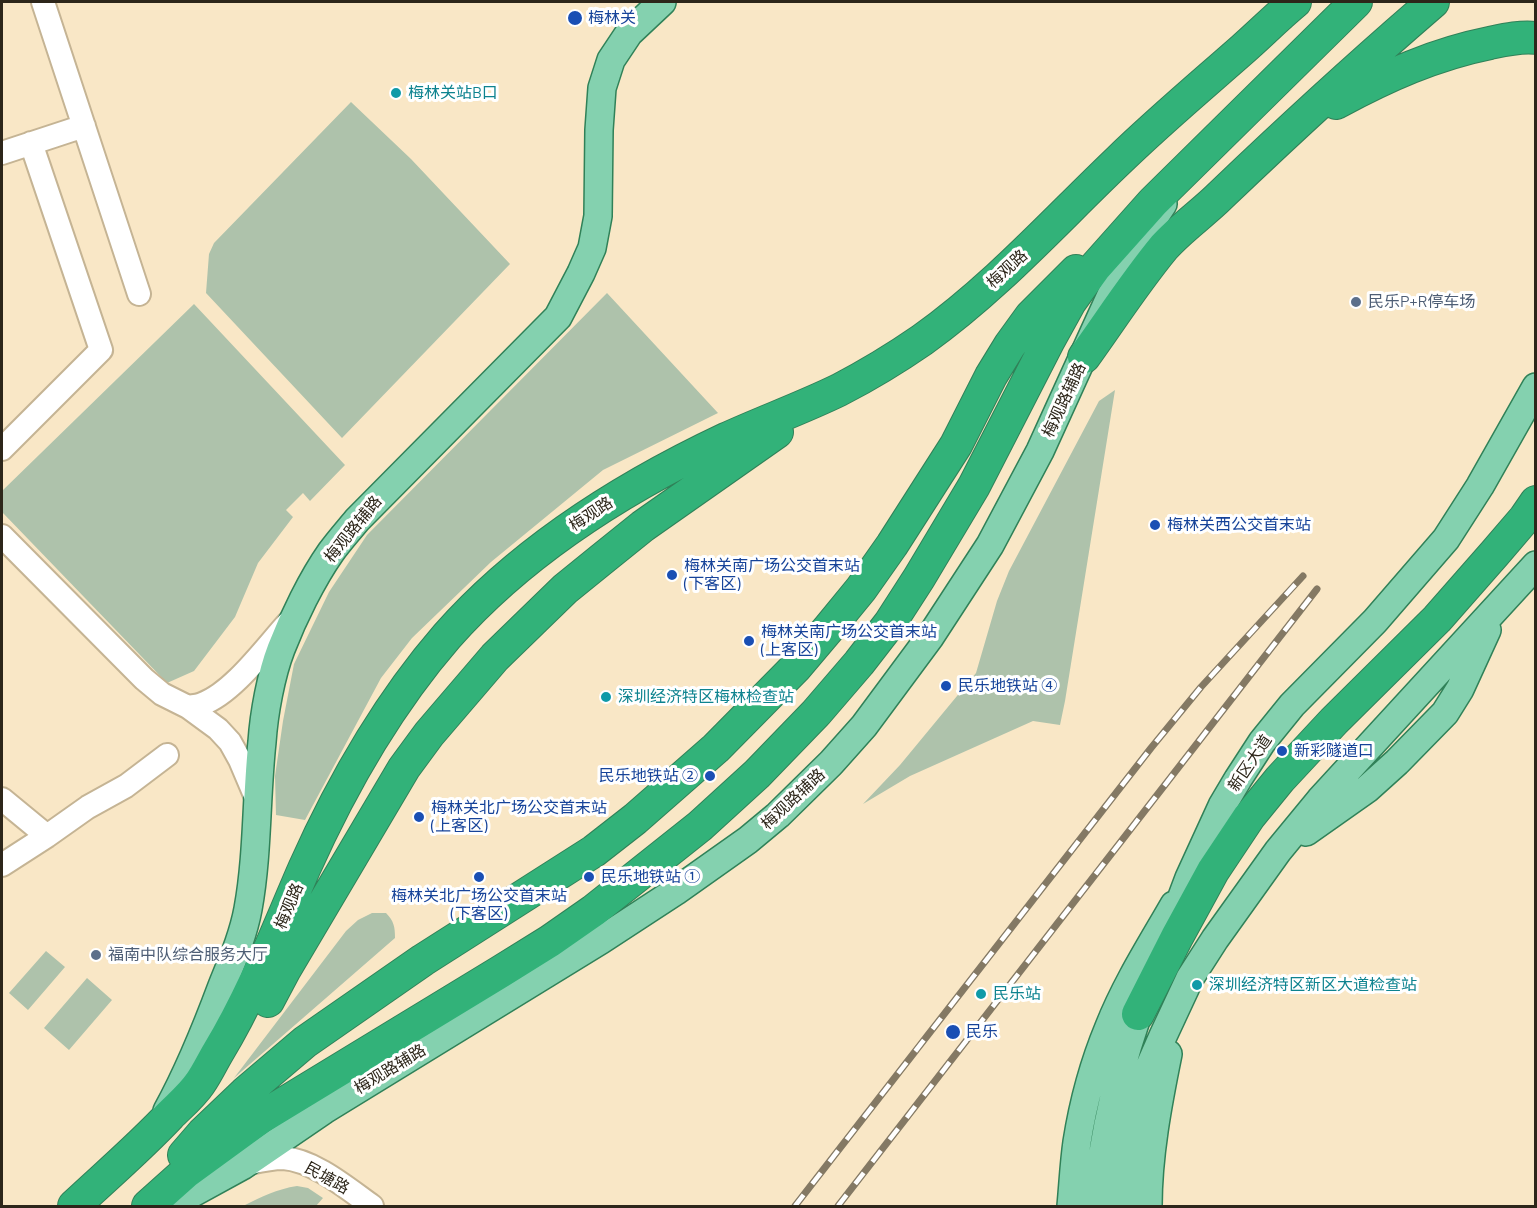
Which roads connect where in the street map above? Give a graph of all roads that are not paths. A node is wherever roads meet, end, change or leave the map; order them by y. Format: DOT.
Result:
graph roads {
  1 [pos="43,2"];
  2 [pos="662,2"];
  3 [pos="1295,2"];
  4 [pos="1356,2"];
  5 [pos="1433,2"];
  6 [pos="1533,38"];
  7 [pos="84,126"];
  8 [pos="31,144"];
  9 [pos="2,153"];
  10 [pos="1186,170"];
  11 [pos="1219,198"];
  12 [pos="1153,202"];
  13 [pos="139,294"];
  14 [pos="1084,357"];
  15 [pos="1536,387"];
  16 [pos="840,389"];
  17 [pos="2,449"];
  18 [pos="1536,502"];
  19 [pos="2,536"];
  20 [pos="1536,565"];
  21 [pos="296,615"];
  22 [pos="188,707"];
  23 [pos="167,755"];
  24 [pos="2,799"];
  25 [pos="257,801"];
  26 [pos="46,836"];
  27 [pos="2,865"];
  28 [pos="1189,878"];
  29 [pos="1190,978"];
  30 [pos="1138,1014"];
  31 [pos="198,1085"];
  32 [pos="159,1127"];
  33 [pos="242,1166"];
  34 [pos="74,1206"];
  35 [pos="140,1206"];
  36 [pos="148,1206"];
  37 [pos="169,1206"];
  38 [pos="372,1206"];
  39 [pos="1071,1206"];
  40 [pos="1096,1206"];
  41 [pos="1121,1206"];
  42 [pos="1148,1206"];
  1 -- 7 [label="street"];
  2 -- 21 [label="main road, 梅观路辅路"];
  3 -- 16 [label="highway, 梅观路"];
  4 -- 10 [label="highway"];
  5 -- 11 [label="highway"];
  6 -- 11 [label="highway"];
  7 -- 8 [label="street"];
  7 -- 13 [label="street"];
  8 -- 9 [label="street"];
  8 -- 17 [label="street"];
  10 -- 12 [label="highway"];
  10 -- 14 [label="main road, 梅观路辅路"];
  11 -- 14 [label="highway"];
  12 -- 35 [label="highway"];
  12 -- 36 [label="highway"];
  14 -- 33 [label="main road, 梅观路辅路"];
  15 -- 28 [label="main road, 新区大道"];
  16 -- 31 [label="highway"];
  16 -- 31 [label="highway, 梅观路"];
  18 -- 30 [label="highway"];
  19 -- 22 [label="street"];
  20 -- 29 [label="main road"];
  21 -- 22 [label="street"];
  21 -- 25 [label="main road, 梅观路辅路"];
  22 -- 25 [label="street"];
  23 -- 26 [label="street"];
  24 -- 26 [label="street"];
  25 -- 32 [label="main road, 梅观路辅路"];
  26 -- 27 [label="street"];
  28 -- 30 [label="main road, 新区大道"];
  28 -- 39 [label="main road"];
  29 -- 41 [label="main road"];
  29 -- 42 [label="main road"];
  30 -- 40 [label="main road, 新区大道"];
  31 -- 32 [label="highway, 梅观路"];
  32 -- 34 [label="highway, 梅观路"];
  33 -- 37 [label="main road, 梅观路辅路"];
  33 -- 38 [label="street, 民塘路"];
}
